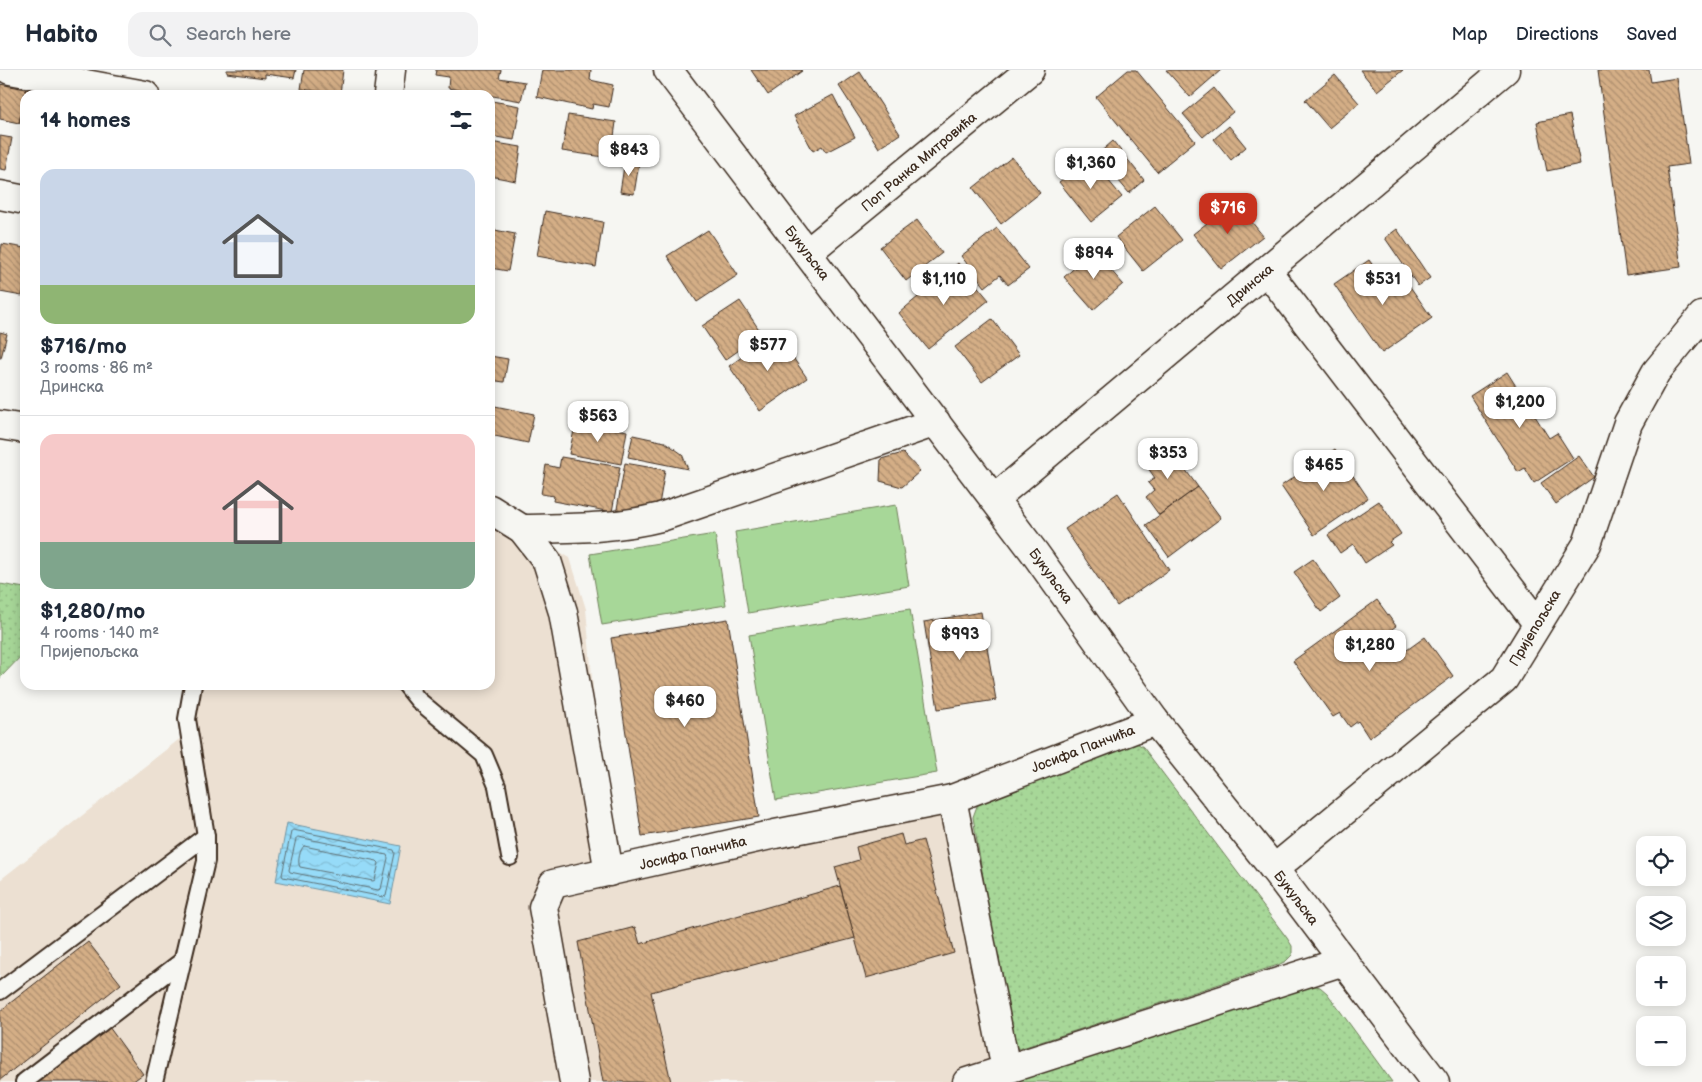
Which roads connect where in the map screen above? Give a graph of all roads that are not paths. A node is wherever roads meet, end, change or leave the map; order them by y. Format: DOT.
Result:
graph roads {
  1 [pos="10,70"];
  2 [pos="391,70"];
  3 [pos="668,70"];
  4 [pos="1030,70"];
  5 [pos="1505,70"];
  6 [pos="118,90"];
  7 [pos="389,90"];
  8 [pos="0,195"];
  9 [pos="20,199"];
  10 [pos="807,253"];
  11 [pos="1267,271"];
  12 [pos="1702,316"];
  13 [pos="936,422"];
  14 [pos="0,425"];
  15 [pos="20,428"];
  16 [pos="994,499"];
  17 [pos="495,512"];
  18 [pos="522,528"];
  19 [pos="1537,623"];
  20 [pos="192,690"];
  21 [pos="410,690"];
  22 [pos="1155,721"];
  23 [pos="952,799"];
  24 [pos="206,836"];
  25 [pos="510,858"];
  26 [pos="1274,869"];
  27 [pos="609,872"];
  28 [pos="182,961"];
  29 [pos="1344,961"];
  30 [pos="0,991"];
  31 [pos="1006,1070"];
  32 [pos="24,1082"];
  33 [pos="154,1082"];
  34 [pos="574,1082"];
  35 [pos="967,1082"];
  36 [pos="1435,1082"];
  1 -- 6 [label="street"];
  2 -- 7 [label="street"];
  3 -- 10 [label="street, Букуљска"];
  4 -- 10 [label="street, Поп Ранка Митровића"];
  5 -- 11 [label="street, Дринска"];
  8 -- 9 [label="street"];
  10 -- 13 [label="street, Букуљска"];
  11 -- 16 [label="street, Дринска"];
  11 -- 19 [label="street"];
  12 -- 19 [label="street, Пријепољска"];
  13 -- 16 [label="street, Букуљска"];
  13 -- 18 [label="street"];
  14 -- 15 [label="street"];
  16 -- 22 [label="street, Букуљска"];
  17 -- 18 [label="street"];
  18 -- 27 [label="street"];
  19 -- 26 [label="street, Пријепољска"];
  20 -- 24 [label="lane"];
  21 -- 25 [label="lane"];
  22 -- 23 [label="street, Јосифа Панчића"];
  22 -- 26 [label="street, Букуљска"];
  23 -- 27 [label="street, Јосифа Панчића"];
  23 -- 31 [label="street"];
  24 -- 28 [label="lane"];
  24 -- 30 [label="lane"];
  26 -- 29 [label="street, Букуљска"];
  27 -- 34 [label="street, Јосифа Панчића"];
  28 -- 32 [label="lane"];
  28 -- 33 [label="lane"];
  29 -- 31 [label="street"];
  29 -- 36 [label="street, Букуљска"];
  31 -- 35 [label="street"];
}
